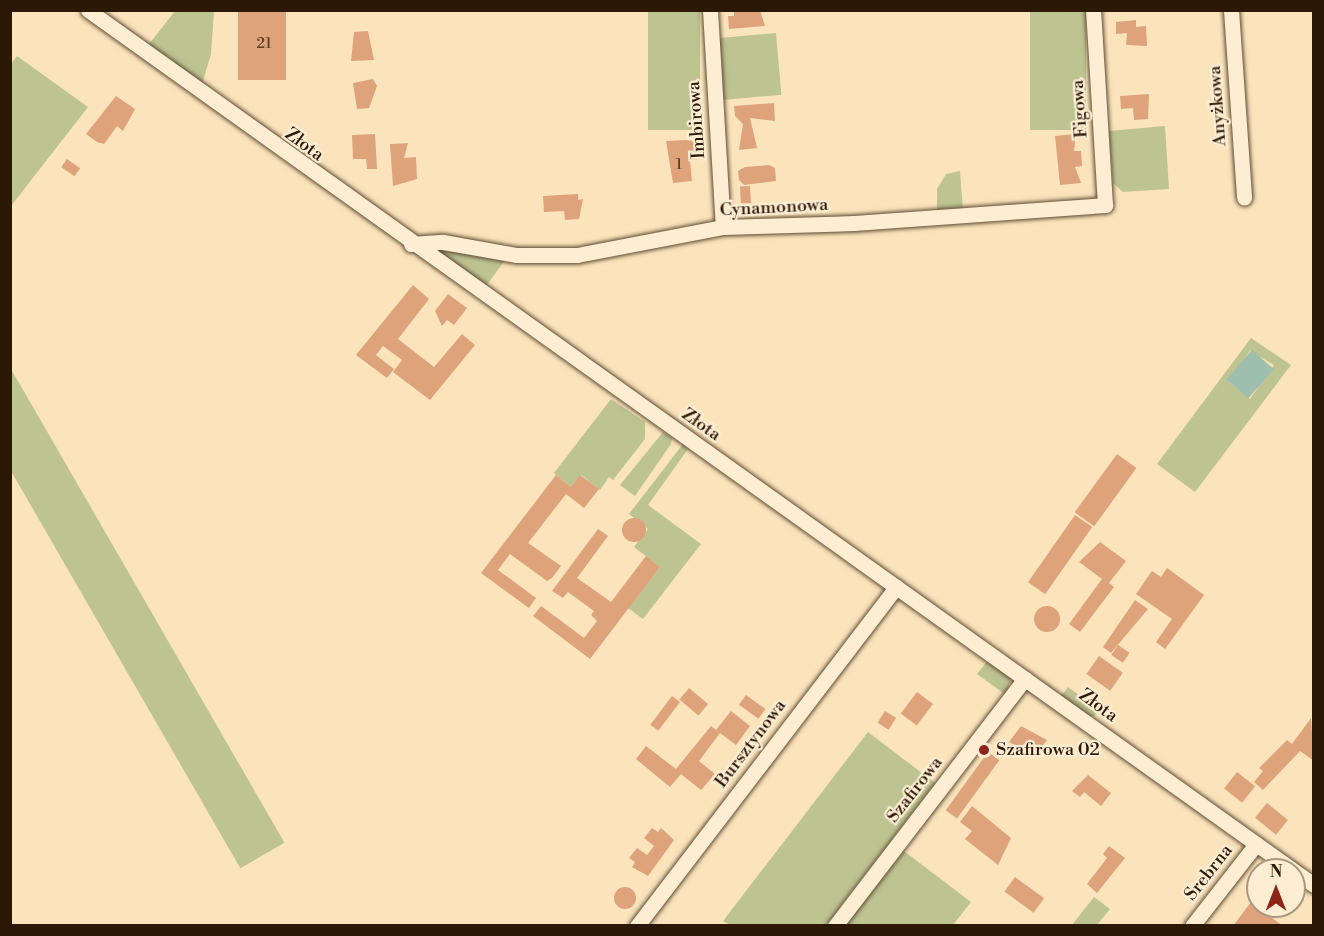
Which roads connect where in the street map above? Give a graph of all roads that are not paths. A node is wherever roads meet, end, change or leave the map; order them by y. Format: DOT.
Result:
graph roads {
  1 [pos="88,10"];
  2 [pos="710,10"];
  3 [pos="1093,10"];
  4 [pos="1231,10"];
  5 [pos="1244,198"];
  6 [pos="1106,205"];
  7 [pos="723,226"];
  8 [pos="411,244"];
  9 [pos="896,586"];
  10 [pos="1025,678"];
  11 [pos="1256,844"];
  12 [pos="1276,858"];
  13 [pos="637,926"];
  14 [pos="835,926"];
  15 [pos="1192,926"];
  1 -- 8 [label="street, Złota"];
  2 -- 7 [label="street, Imbirowa"];
  3 -- 6 [label="street, Figowa"];
  4 -- 5 [label="street, Anyżkowa"];
  6 -- 7 [label="street, Cynamonowa"];
  7 -- 8 [label="street, Cynamonowa"];
  8 -- 9 [label="street, Złota"];
  9 -- 10 [label="street, Złota"];
  9 -- 13 [label="street, Bursztynowa"];
  10 -- 11 [label="street, Złota"];
  10 -- 14 [label="street, Szafirowa"];
  11 -- 12 [label="street, Złota"];
  11 -- 15 [label="street, Srebrna"];
}
